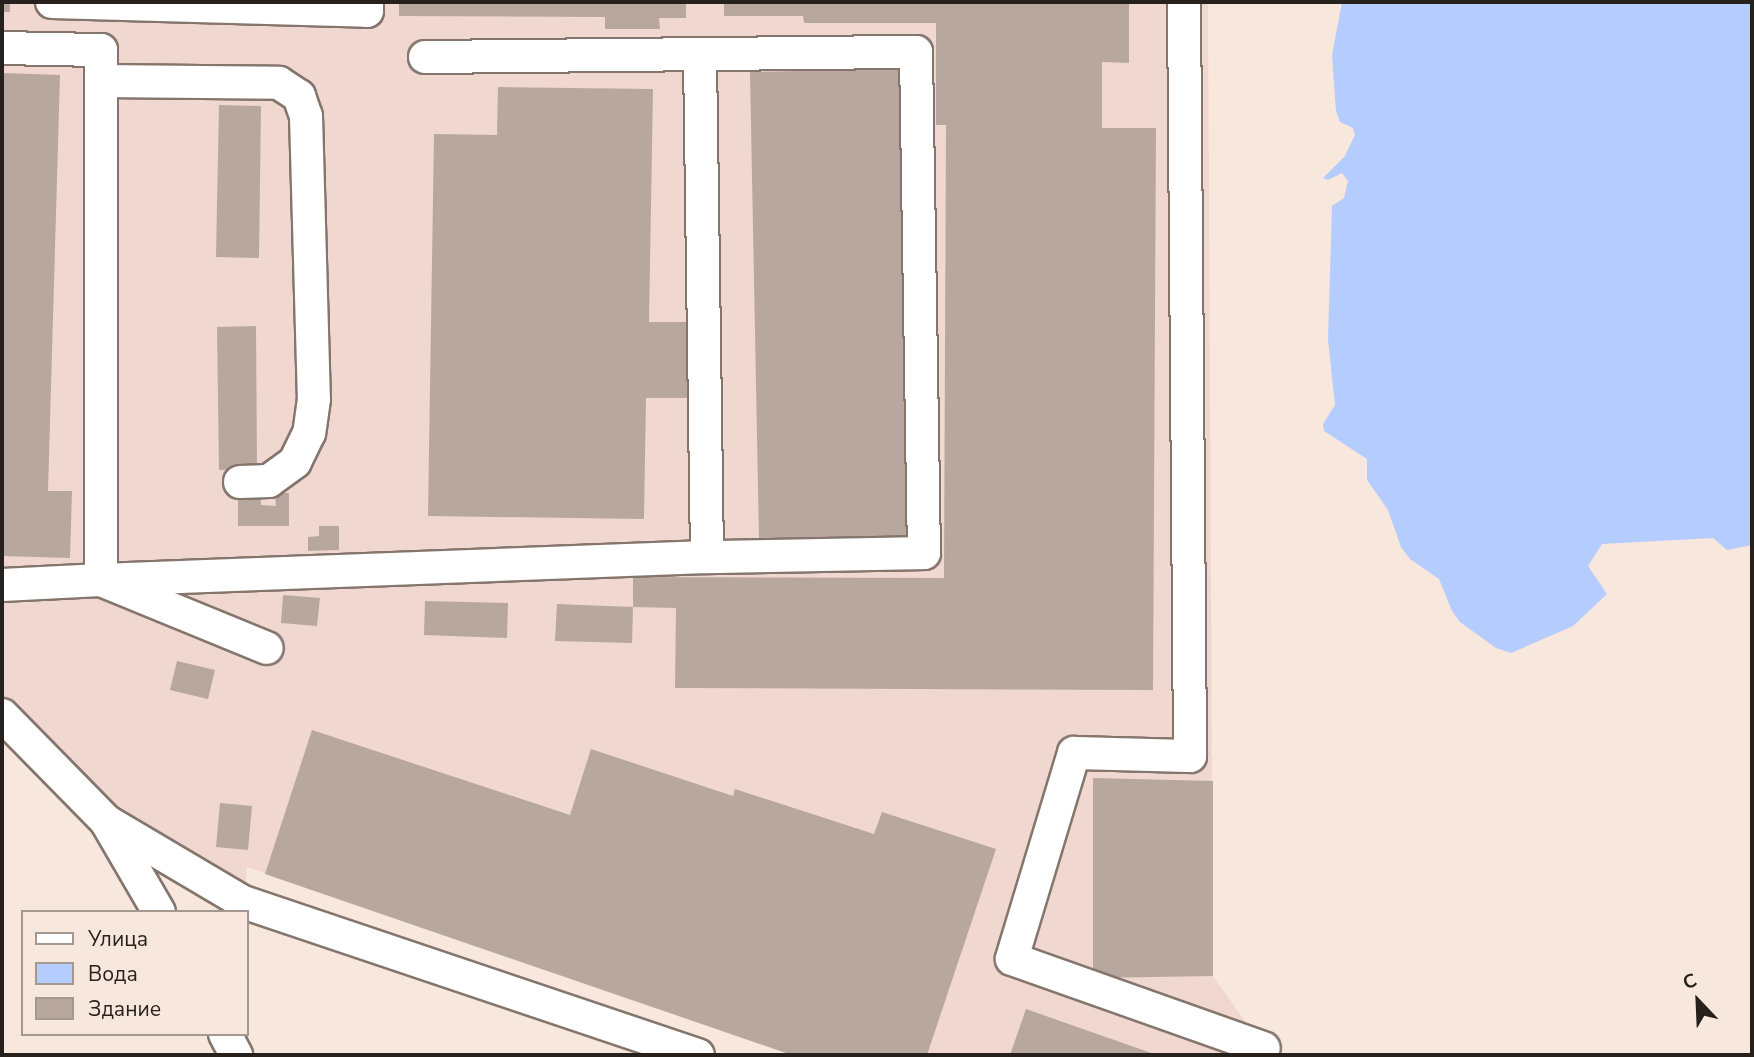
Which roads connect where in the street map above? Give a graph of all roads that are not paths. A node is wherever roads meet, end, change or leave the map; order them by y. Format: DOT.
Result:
graph roads {
  1 [pos="52,2"];
  2 [pos="367,2"];
  3 [pos="1184,2"];
  4 [pos="2,48"];
  5 [pos="699,54"];
  6 [pos="425,57"];
  7 [pos="101,81"];
  8 [pos="240,482"];
  9 [pos="707,557"];
  10 [pos="101,580"];
  11 [pos="2,585"];
  12 [pos="267,648"];
  13 [pos="2,715"];
  14 [pos="106,821"];
  15 [pos="158,910"];
  16 [pos="226,1036"];
  17 [pos="1265,1048"];
  18 [pos="236,1055"];
  19 [pos="698,1055"];
  1 -- 2 [label="lane"];
  3 -- 17 [label="lane"];
  4 -- 7 [label="lane"];
  5 -- 6 [label="lane"];
  5 -- 9 [label="lane"];
  5 -- 9 [label="lane"];
  7 -- 8 [label="lane"];
  7 -- 10 [label="lane"];
  9 -- 10 [label="lane"];
  10 -- 11 [label="lane"];
  10 -- 12 [label="lane"];
  13 -- 14 [label="lane"];
  14 -- 15 [label="lane"];
  14 -- 19 [label="lane"];
  16 -- 18 [label="lane"];
}
